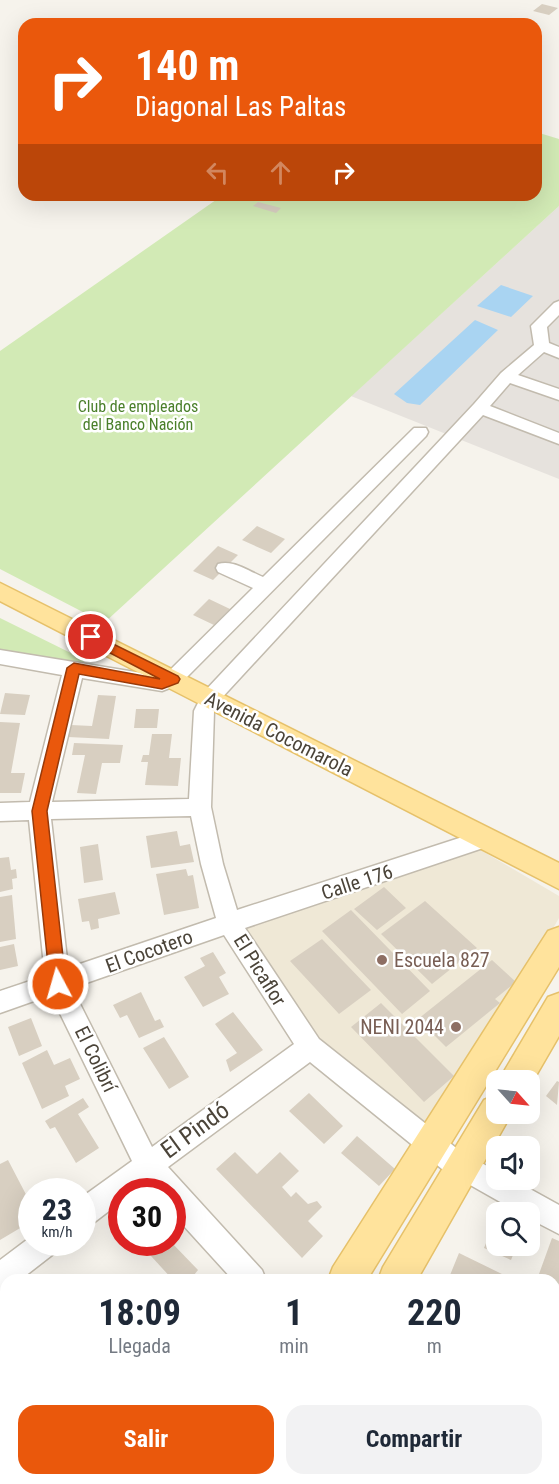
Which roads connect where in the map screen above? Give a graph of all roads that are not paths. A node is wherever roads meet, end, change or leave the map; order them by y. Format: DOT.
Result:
graph roads {
  1 [pos="559,306"];
  2 [pos="542,346"];
  3 [pos="559,346"];
  4 [pos="559,353"];
  5 [pos="507,376"];
  6 [pos="559,395"];
  7 [pos="480,408"];
  8 [pos="420,432"];
  9 [pos="559,439"];
  10 [pos="225,568"];
  11 [pos="266,586"];
  12 [pos="0,591"];
  13 [pos="0,657"];
  14 [pos="74,668"];
  15 [pos="173,679"];
  16 [pos="210,698"];
  17 [pos="200,807"];
  18 [pos="39,811"];
  19 [pos="0,812"];
  20 [pos="484,839"];
  21 [pos="559,877"];
  22 [pos="230,923"];
  23 [pos="559,940"];
  24 [pos="58,984"];
  25 [pos="0,1002"];
  26 [pos="559,1007"];
  27 [pos="310,1047"];
  28 [pos="521,1070"];
  29 [pos="488,1124"];
  30 [pos="430,1143"];
  31 [pos="147,1164"];
  32 [pos="464,1166"];
  33 [pos="160,1178"];
  34 [pos="96,1203"];
  35 [pos="186,1207"];
  36 [pos="559,1220"];
  37 [pos="28,1256"];
  38 [pos="4,1274"];
  39 [pos="247,1274"];
  40 [pos="350,1274"];
  41 [pos="400,1274"];
  1 -- 2 [label="street"];
  2 -- 3 [label="street"];
  2 -- 4 [label="street"];
  2 -- 5 [label="street"];
  5 -- 6 [label="street"];
  5 -- 7 [label="street"];
  7 -- 9 [label="street"];
  7 -- 16 [label="street"];
  8 -- 11 [label="street"];
  10 -- 11 [label="street"];
  11 -- 15 [label="street"];
  12 -- 15 [label="main road, Avenida Cocomarola"];
  13 -- 14 [label="street"];
  14 -- 15 [label="street"];
  14 -- 18 [label="street, El Colibrí"];
  15 -- 16 [label="main road, Avenida Cocomarola"];
  16 -- 17 [label="street, El Picaflor"];
  16 -- 20 [label="main road, Avenida Cocomarola"];
  17 -- 18 [label="street"];
  17 -- 22 [label="street, El Picaflor"];
  18 -- 19 [label="street"];
  18 -- 24 [label="street, El Colibrí"];
  20 -- 21 [label="main road, Avenida Cocomarola"];
  20 -- 22 [label="street, Calle 176"];
  22 -- 24 [label="street, El Cocotero"];
  22 -- 27 [label="street, El Picaflor"];
  23 -- 30 [label="main road"];
  24 -- 25 [label="street, El Cocotero"];
  24 -- 31 [label="street, El Colibrí"];
  26 -- 28 [label="main road"];
  27 -- 30 [label="street, El Picaflor"];
  27 -- 31 [label="street, El Pindó"];
  29 -- 32 [label="main road"];
  30 -- 32 [label="street, El Picaflor"];
  30 -- 40 [label="main road"];
  31 -- 33 [label="street, El Colibrí"];
  31 -- 34 [label="street, El Pindó"];
  32 -- 36 [label="street, El Picaflor"];
  32 -- 41 [label="main road"];
  35 -- 39 [label="street, El Colibrí"];
  37 -- 38 [label="street"];
}
